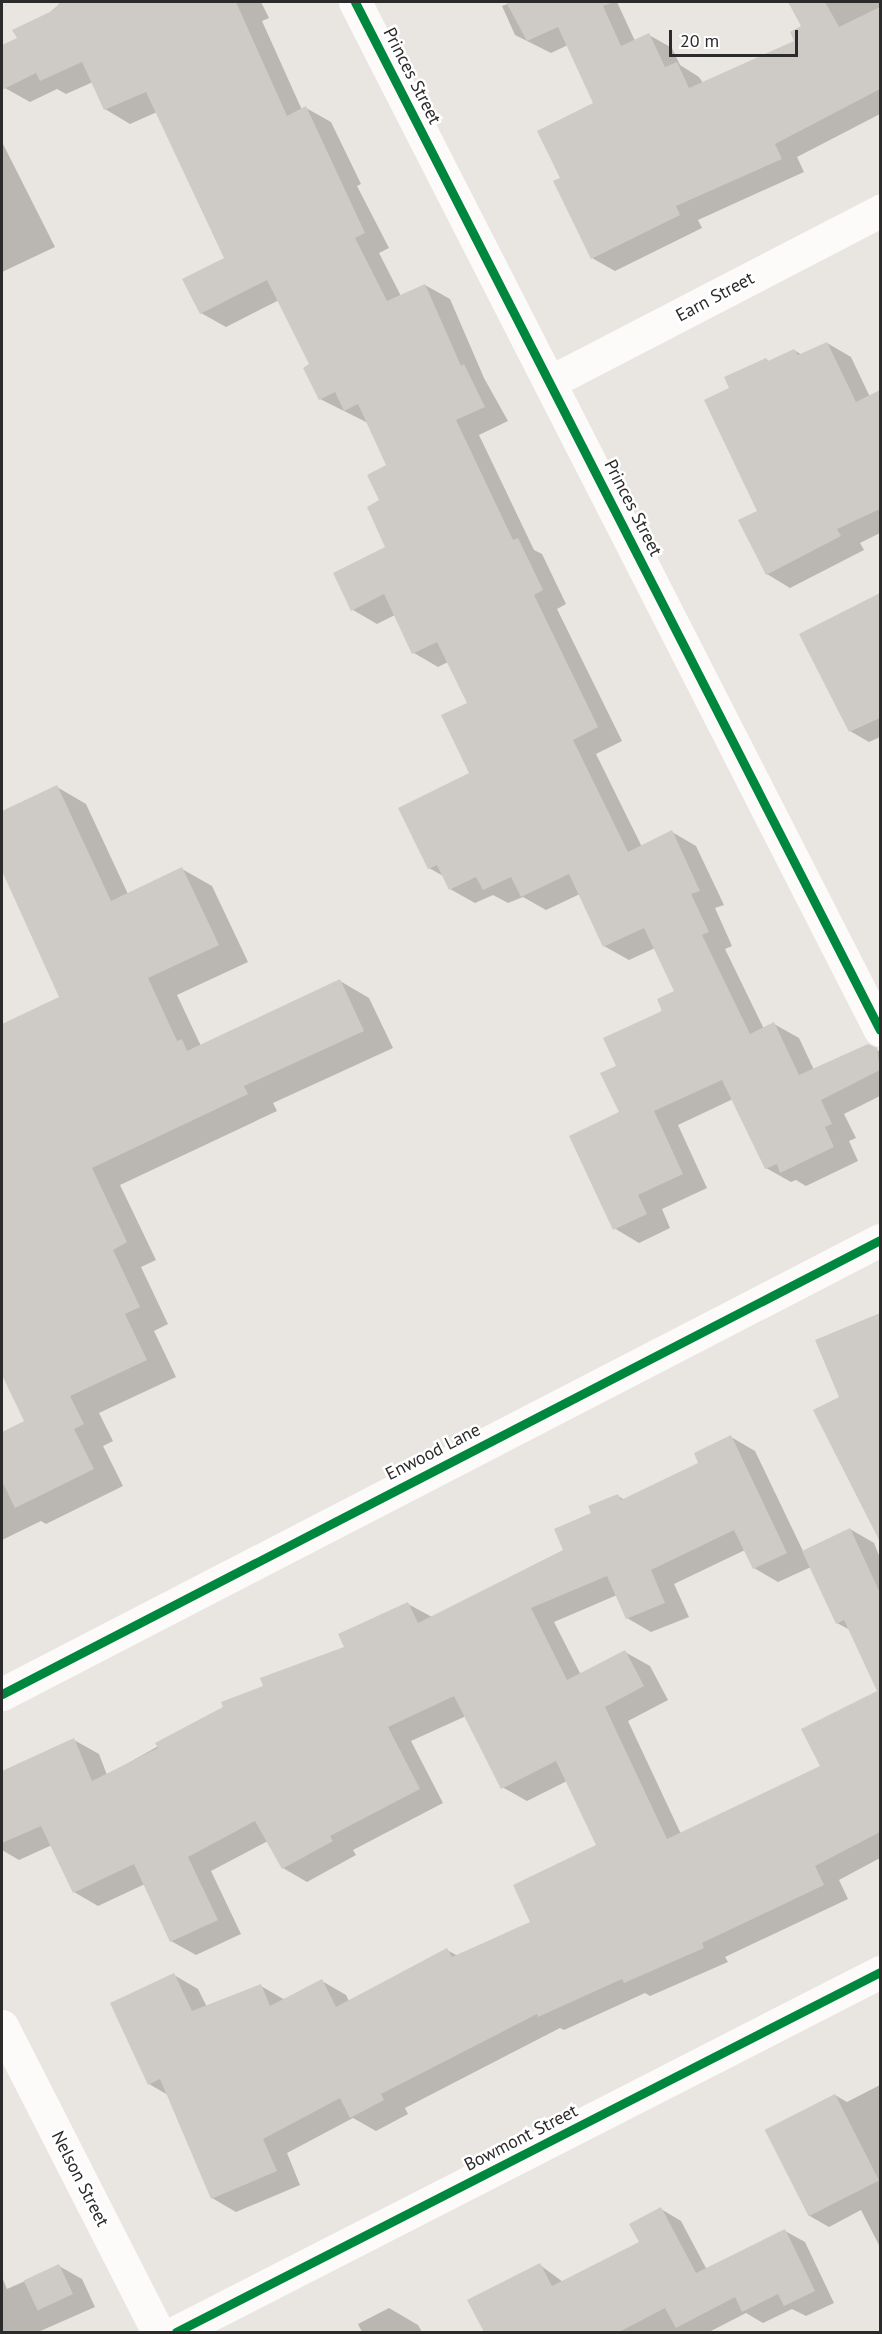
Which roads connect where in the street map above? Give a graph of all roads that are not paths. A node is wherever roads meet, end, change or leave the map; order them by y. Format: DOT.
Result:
graph roads {
  1 [pos="355,2"];
  2 [pos="880,211"];
  3 [pos="550,382"];
  4 [pos="880,1030"];
  5 [pos="880,1240"];
  6 [pos="2,1694"];
  7 [pos="880,1972"];
  8 [pos="2,2026"];
  9 [pos="158,2332"];
  10 [pos="176,2332"];
  1 -- 3 [label="street, Princes Street"];
  2 -- 3 [label="street, Earn Street"];
  3 -- 4 [label="street, Princes Street"];
  5 -- 6 [label="street, Enwood Lane"];
  7 -- 10 [label="street, Bowmont Street"];
  8 -- 9 [label="street, Nelson Street"];
}
